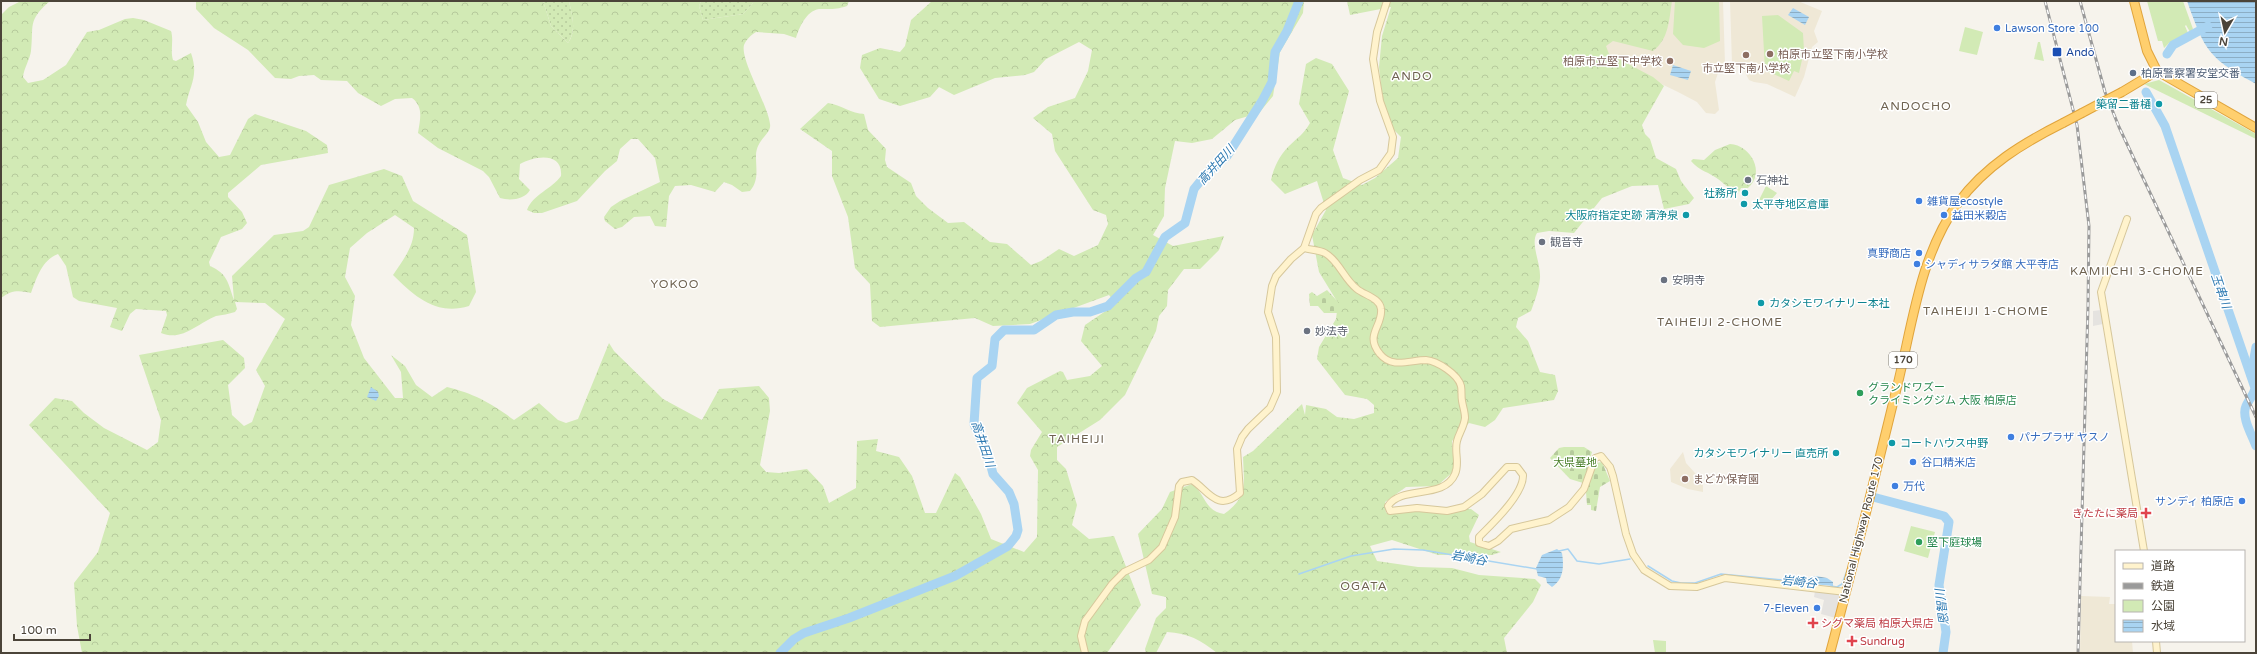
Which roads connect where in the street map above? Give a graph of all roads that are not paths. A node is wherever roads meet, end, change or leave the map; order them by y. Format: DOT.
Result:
graph roads {
  1 [pos="2134,1"];
  2 [pos="1386,2"];
  3 [pos="2157,72"];
  4 [pos="2256,128"];
  5 [pos="2127,218"];
  6 [pos="1304,248"];
  7 [pos="2144,550"];
  8 [pos="1846,592"];
  9 [pos="2156,642"];
  10 [pos="1085,653"];
  11 [pos="1830,653"];
  12 [pos="2157,653"];
  1 -- 3 [label="highway"];
  2 -- 6 [label="street"];
  3 -- 4 [label="highway, 25"];
  3 -- 8 [label="highway, National Highway Route 170 / 170, bridge"];
  5 -- 7 [label="street"];
  6 -- 8 [label="street"];
  6 -- 10 [label="street"];
  8 -- 11 [label="highway, National Highway Route 170 / 170"];
  9 -- 12 [label="street"];
}
